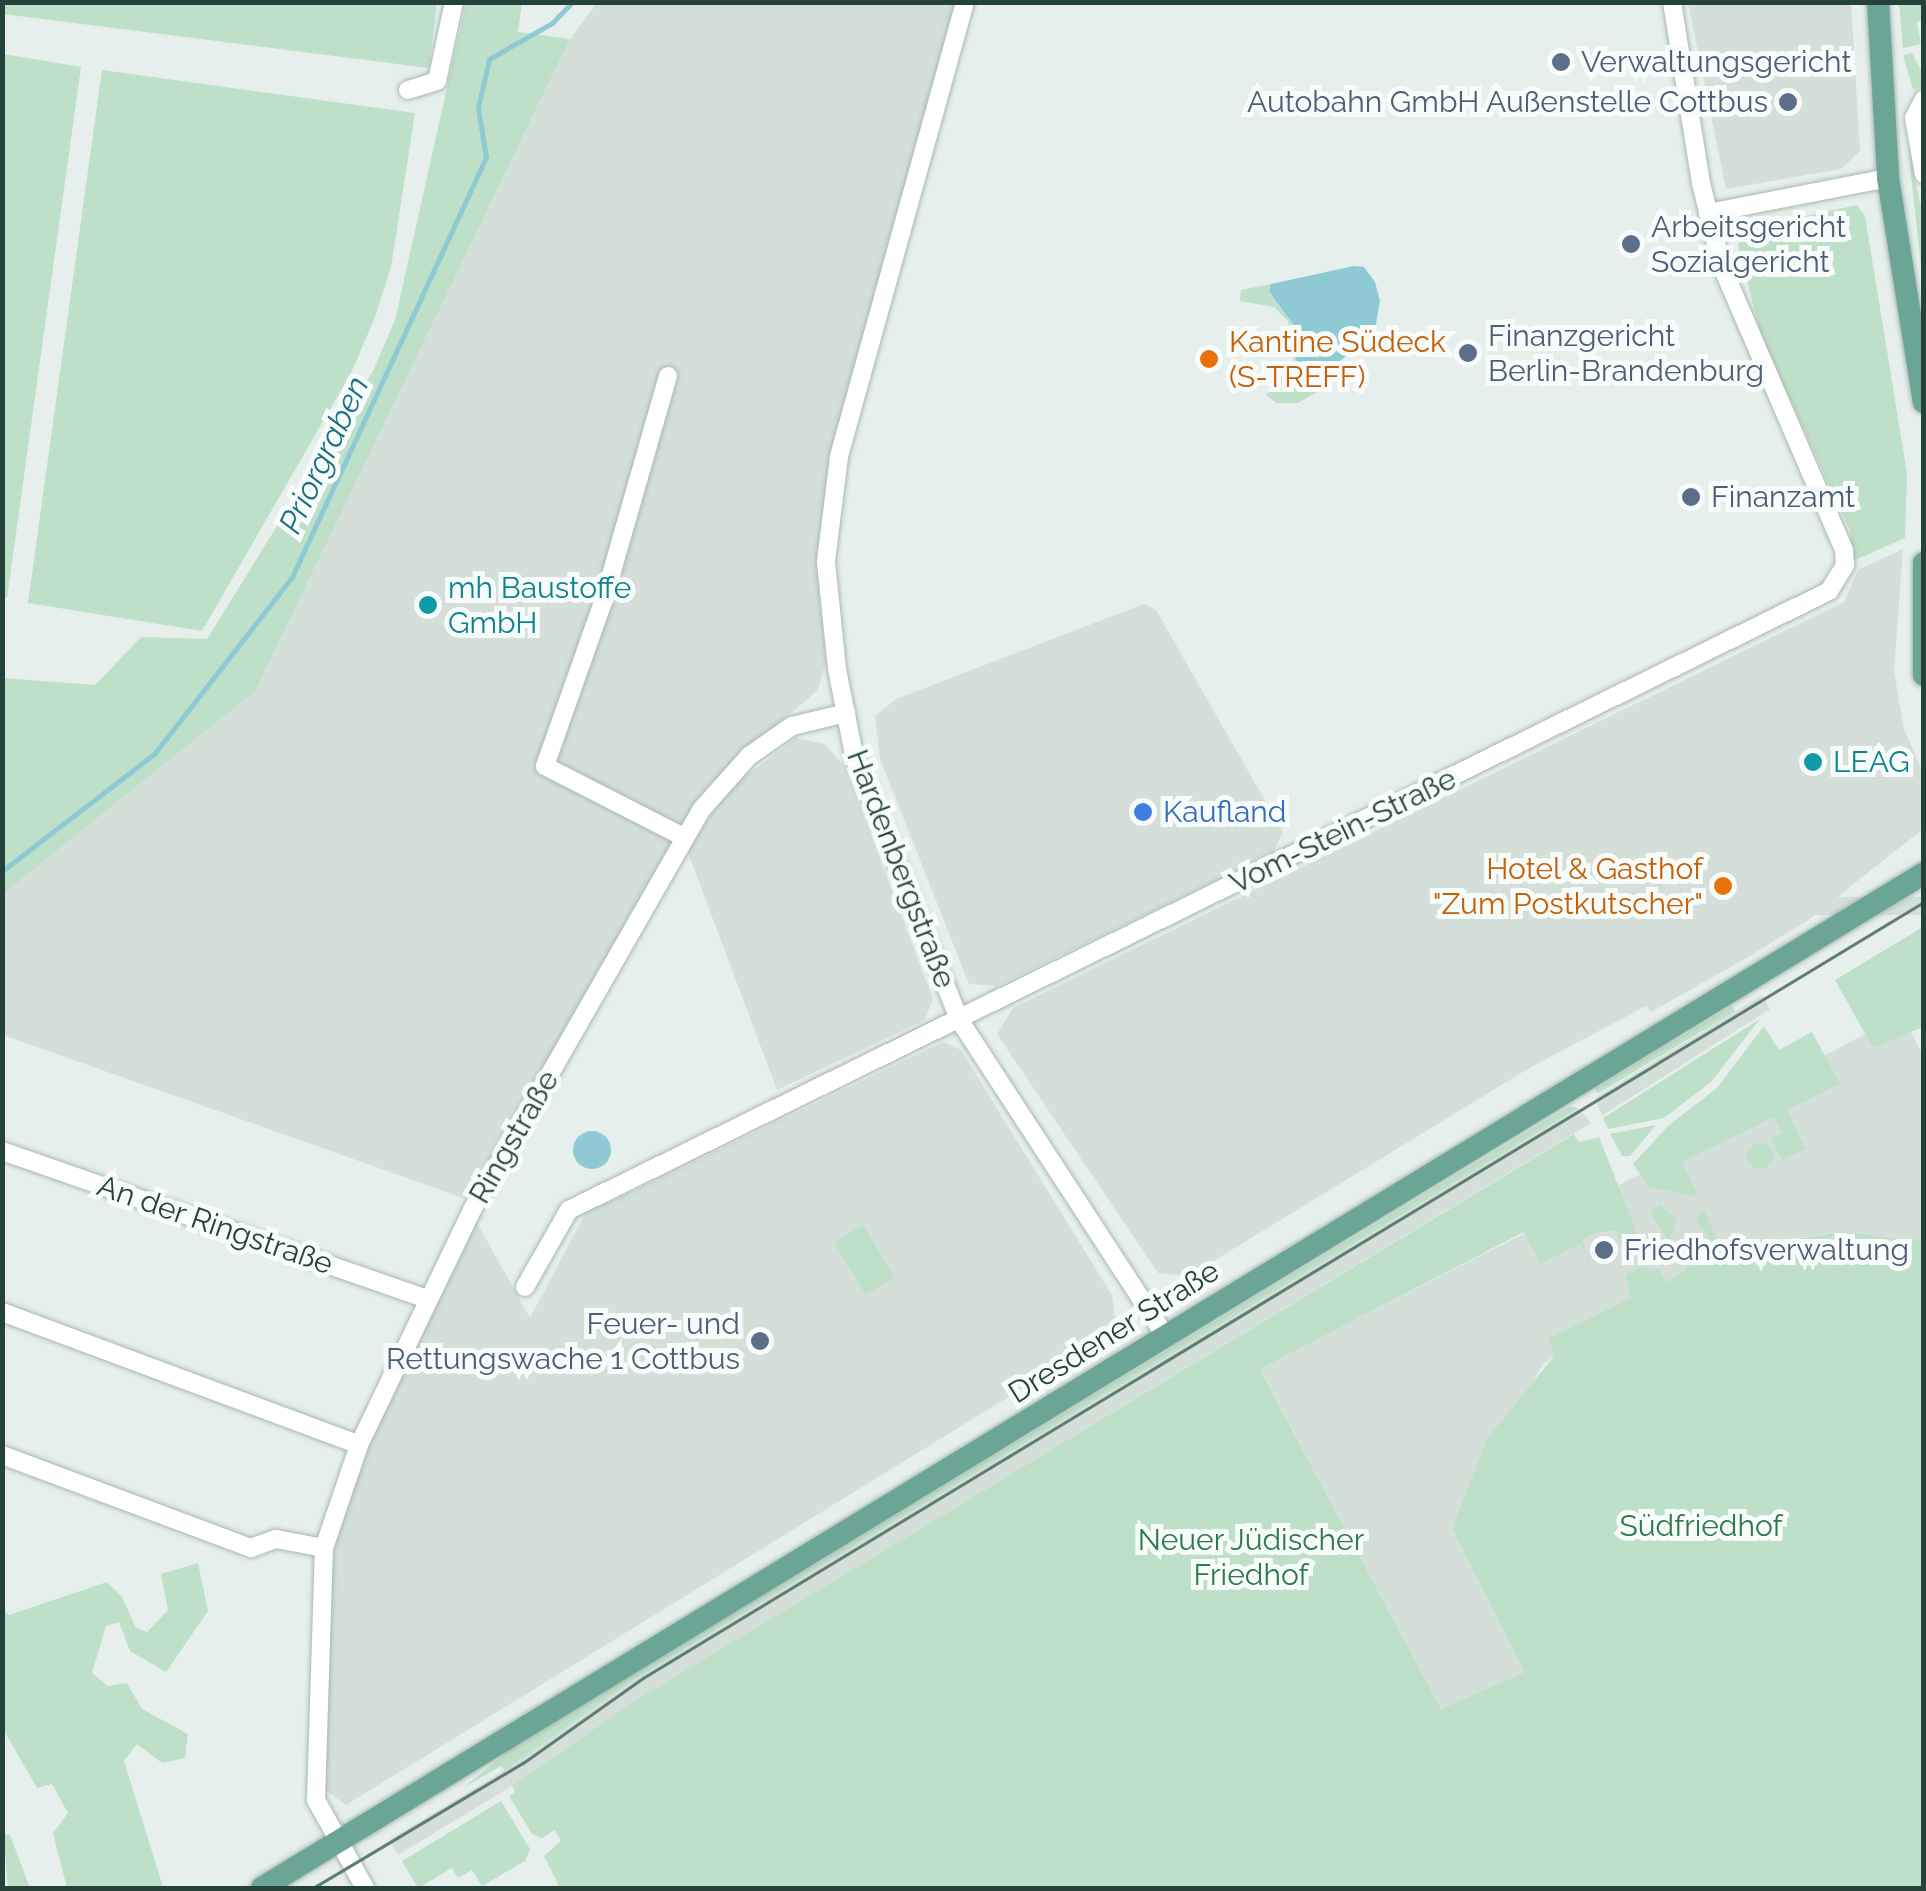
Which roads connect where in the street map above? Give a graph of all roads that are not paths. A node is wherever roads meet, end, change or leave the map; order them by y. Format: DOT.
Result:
graph roads {
  1 [pos="454,2"];
  2 [pos="964,2"];
  3 [pos="1672,2"];
  4 [pos="1878,2"];
  5 [pos="408,90"];
  6 [pos="1921,100"];
  7 [pos="1924,174"];
  8 [pos="1888,178"];
  9 [pos="1708,213"];
  10 [pos="668,376"];
  11 [pos="1924,402"];
  12 [pos="1924,563"];
  13 [pos="1922,620"];
  14 [pos="1924,675"];
  15 [pos="844,705"];
  16 [pos="684,837"];
  17 [pos="1924,873"];
  18 [pos="960,1021"];
  19 [pos="2,1151"];
  20 [pos="525,1287"];
  21 [pos="428,1298"];
  22 [pos="2,1312"];
  23 [pos="1164,1334"];
  24 [pos="360,1445"];
  25 [pos="2,1455"];
  26 [pos="324,1548"];
  27 [pos="336,1842"];
  28 [pos="262,1888"];
  29 [pos="365,1888"];
  1 -- 5 [label="street"];
  2 -- 15 [label="street, Hardenbergstraße"];
  3 -- 9 [label="street, Vom-Stein-Straße"];
  4 -- 8 [label="main road"];
  6 -- 7 [label="street"];
  8 -- 9 [label="street"];
  8 -- 11 [label="main road"];
  9 -- 18 [label="street, Vom-Stein-Straße"];
  10 -- 16 [label="street"];
  12 -- 13 [label="main road"];
  13 -- 14 [label="main road"];
  15 -- 16 [label="street, Ringstraße"];
  15 -- 18 [label="street, Hardenbergstraße"];
  16 -- 21 [label="street, Ringstraße"];
  17 -- 23 [label="main road, Dresdener Straße"];
  18 -- 20 [label="street, Vom-Stein-Straße"];
  18 -- 23 [label="street, Hardenbergstraße"];
  19 -- 21 [label="street, An der Ringstraße"];
  21 -- 24 [label="street, Ringstraße"];
  22 -- 24 [label="street"];
  23 -- 27 [label="main road, Dresdener Straße"];
  24 -- 26 [label="street, Ringstraße"];
  25 -- 26 [label="street"];
  26 -- 27 [label="street, Ringstraße"];
  27 -- 28 [label="main road, Dresdener Straße"];
  27 -- 29 [label="street, Ringstraße"];
}
